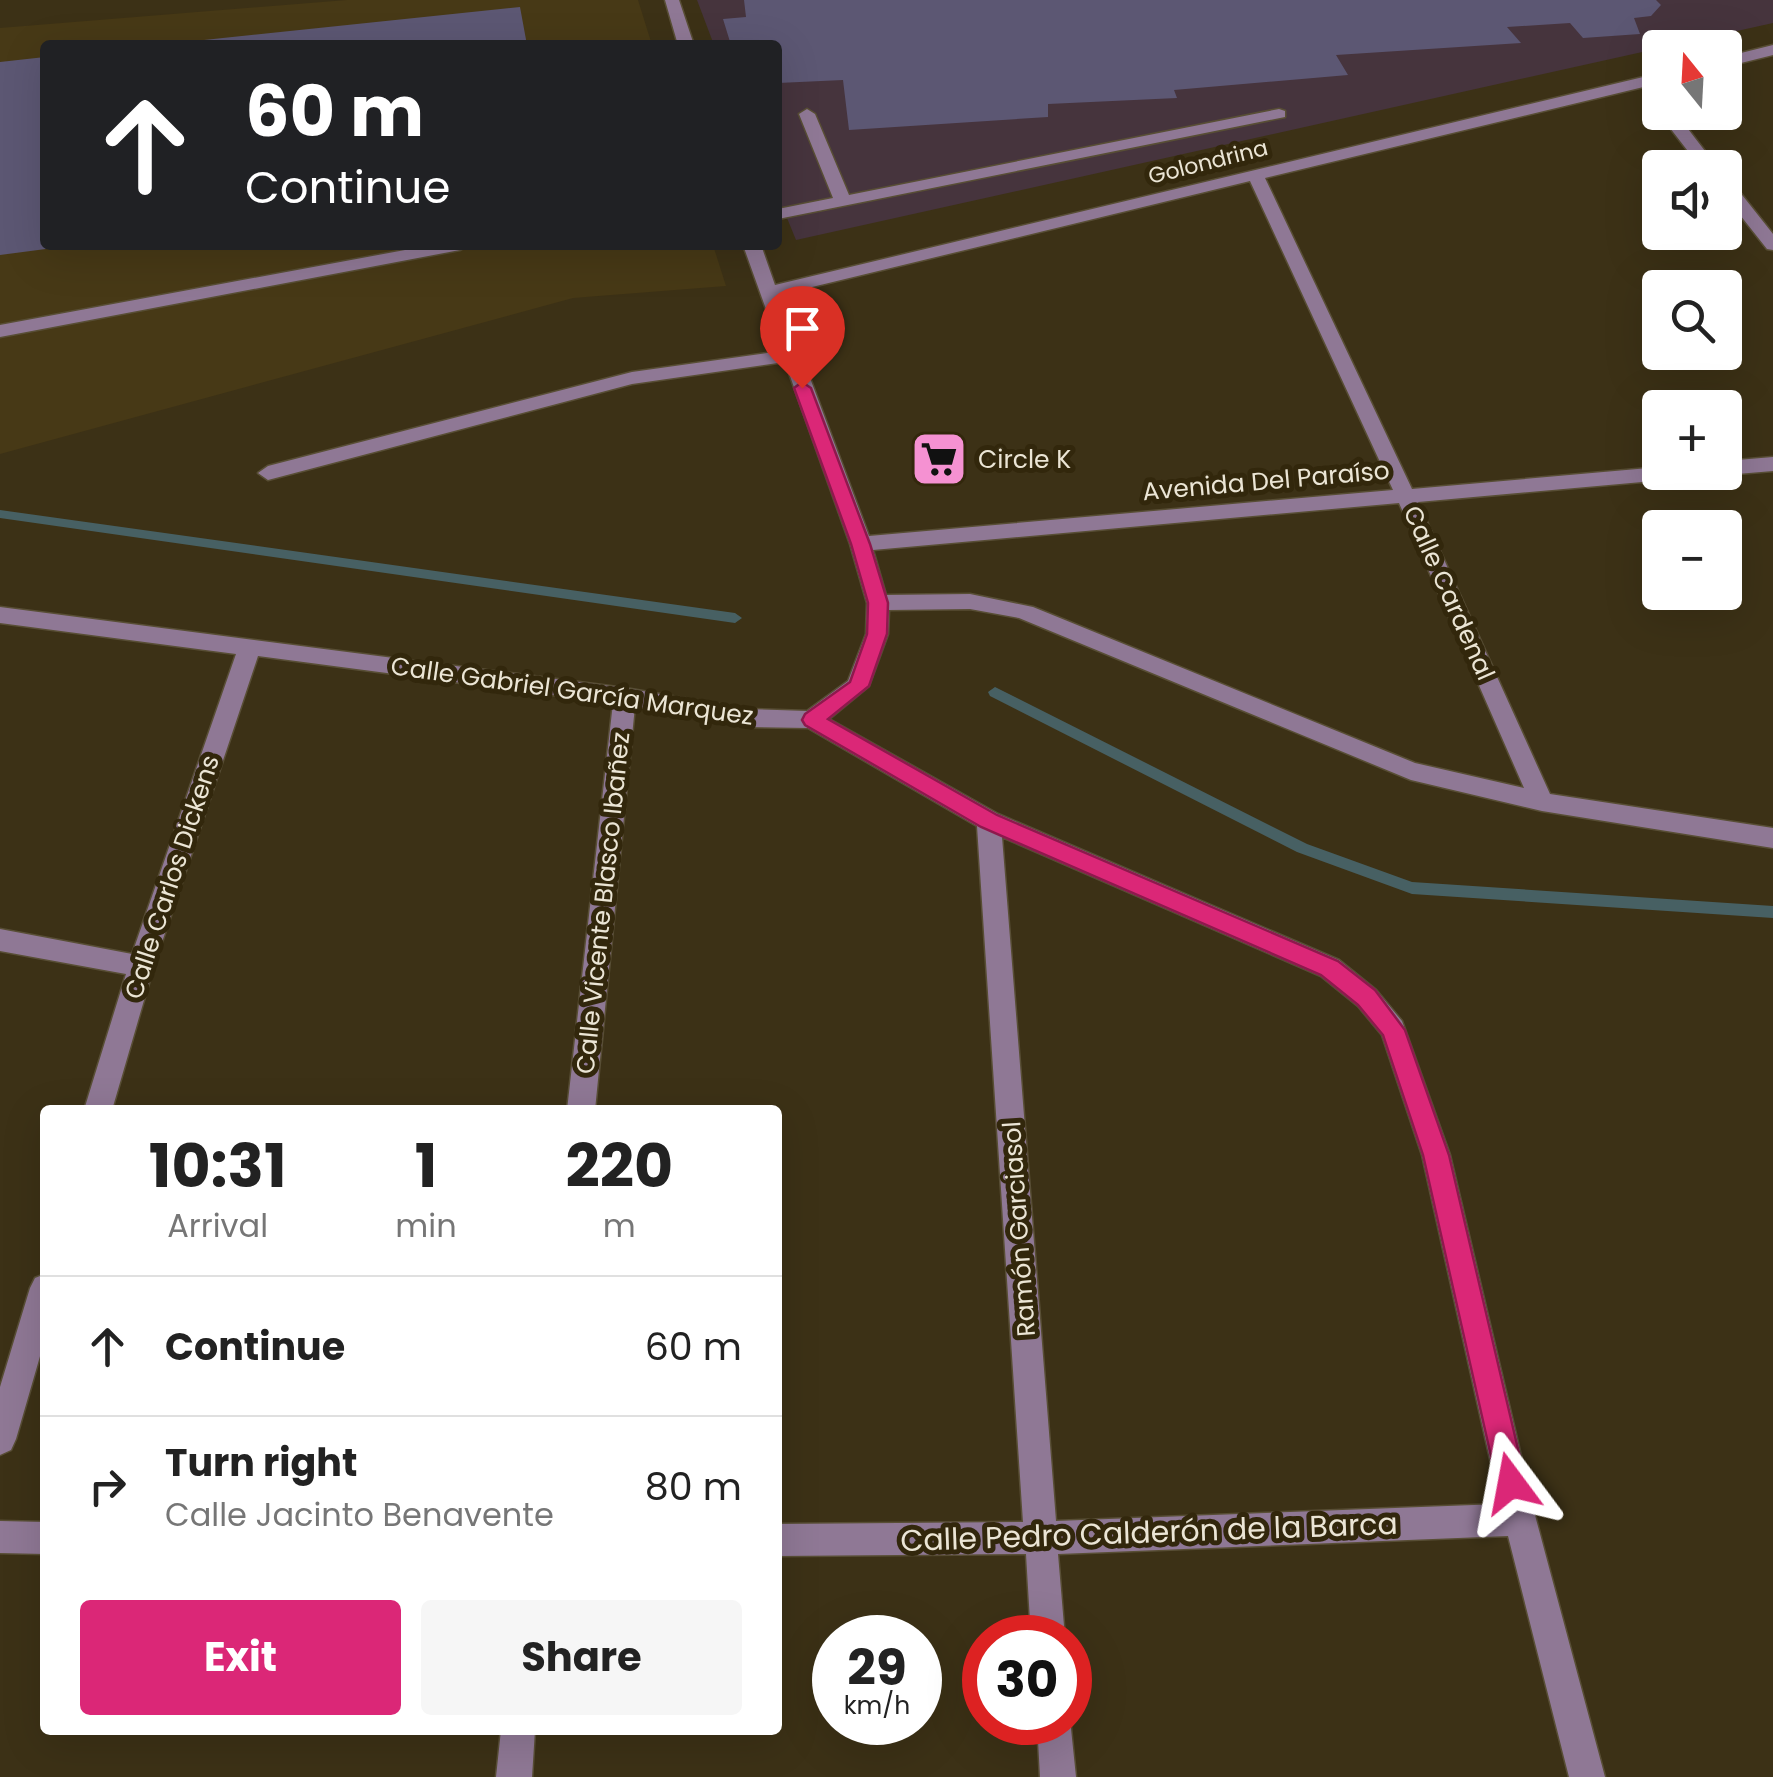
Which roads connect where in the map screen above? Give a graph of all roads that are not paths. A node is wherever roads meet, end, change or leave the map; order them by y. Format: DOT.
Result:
graph roads {
  1 [pos="672,0"];
  2 [pos="684,40"];
  3 [pos="1773,50"];
  4 [pos="1742,58"];
  5 [pos="1642,82"];
  6 [pos="807,114"];
  7 [pos="1278,114"];
  8 [pos="1680,130"];
  9 [pos="1696,150"];
  10 [pos="1254,174"];
  11 [pos="843,201"];
  12 [pos="1742,207"];
  13 [pos="782,213"];
  14 [pos="1773,245"];
  15 [pos="434,250"];
  16 [pos="754,250"];
  17 [pos="767,292"];
  18 [pos="0,332"];
  19 [pos="790,356"];
  20 [pos="1773,464"];
  21 [pos="1742,467"];
  22 [pos="268,473"];
  23 [pos="1642,475"];
  24 [pos="1406,497"];
  25 [pos="861,544"];
  26 [pos="878,603"];
  27 [pos="0,616"];
  28 [pos="250,646"];
  29 [pos="625,696"];
  30 [pos="812,720"];
  31 [pos="1542,802"];
  32 [pos="989,821"];
  33 [pos="1773,838"];
  34 [pos="0,940"];
  35 [pos="141,966"];
  36 [pos="99,1105"];
  37 [pos="582,1105"];
  38 [pos="40,1305"];
  39 [pos="0,1439"];
  40 [pos="1520,1519"];
  41 [pos="0,1537"];
  42 [pos="40,1538"];
  43 [pos="1042,1538"];
  44 [pos="782,1540"];
  45 [pos="1047,1615"];
  46 [pos="518,1735"];
  47 [pos="1056,1745"];
  48 [pos="514,1777"];
  49 [pos="1058,1777"];
  50 [pos="1587,1777"];
  1 -- 2 [label="street"];
  3 -- 4 [label="street"];
  5 -- 10 [label="street, Golondrina"];
  6 -- 11 [label="street"];
  7 -- 11 [label="street"];
  8 -- 9 [label="street"];
  10 -- 17 [label="street, Golondrina"];
  10 -- 24 [label="street, Calle Cardenal"];
  11 -- 13 [label="street"];
  12 -- 14 [label="street"];
  15 -- 18 [label="street"];
  16 -- 17 [label="street"];
  17 -- 19 [label="street"];
  19 -- 22 [label="street"];
  19 -- 25 [label="street"];
  20 -- 21 [label="street"];
  23 -- 24 [label="street, Avenida Del Paraíso"];
  24 -- 25 [label="street, Avenida Del Paraíso"];
  24 -- 31 [label="street, Calle Cardenal"];
  25 -- 26 [label="street"];
  26 -- 30 [label="street"];
  26 -- 31 [label="street"];
  27 -- 28 [label="street, Calle Gabriel García Marquez"];
  28 -- 29 [label="street, Calle Gabriel García Marquez"];
  28 -- 35 [label="street, Calle Carlos Dickens"];
  29 -- 30 [label="street, Calle Gabriel García Marquez"];
  29 -- 37 [label="street, Calle Vicente Blasco Ibañez"];
  30 -- 32 [label="street, Calle Gabriel García Marquez"];
  31 -- 33 [label="street"];
  32 -- 40 [label="street, Calle Gabriel García Marquez"];
  32 -- 43 [label="street, Ramón Garciasol"];
  34 -- 35 [label="street"];
  35 -- 36 [label="street, Calle Carlos Dickens"];
  38 -- 39 [label="street"];
  40 -- 43 [label="street, Calle Pedro Calderón de la Barca"];
  40 -- 50 [label="street, Calle Gabriel García Marquez"];
  41 -- 42 [label="street"];
  43 -- 44 [label="street, Calle Pedro Calderón de la Barca"];
  43 -- 45 [label="street, Ramón Garciasol"];
  46 -- 48 [label="street"];
  47 -- 49 [label="street"];
}
